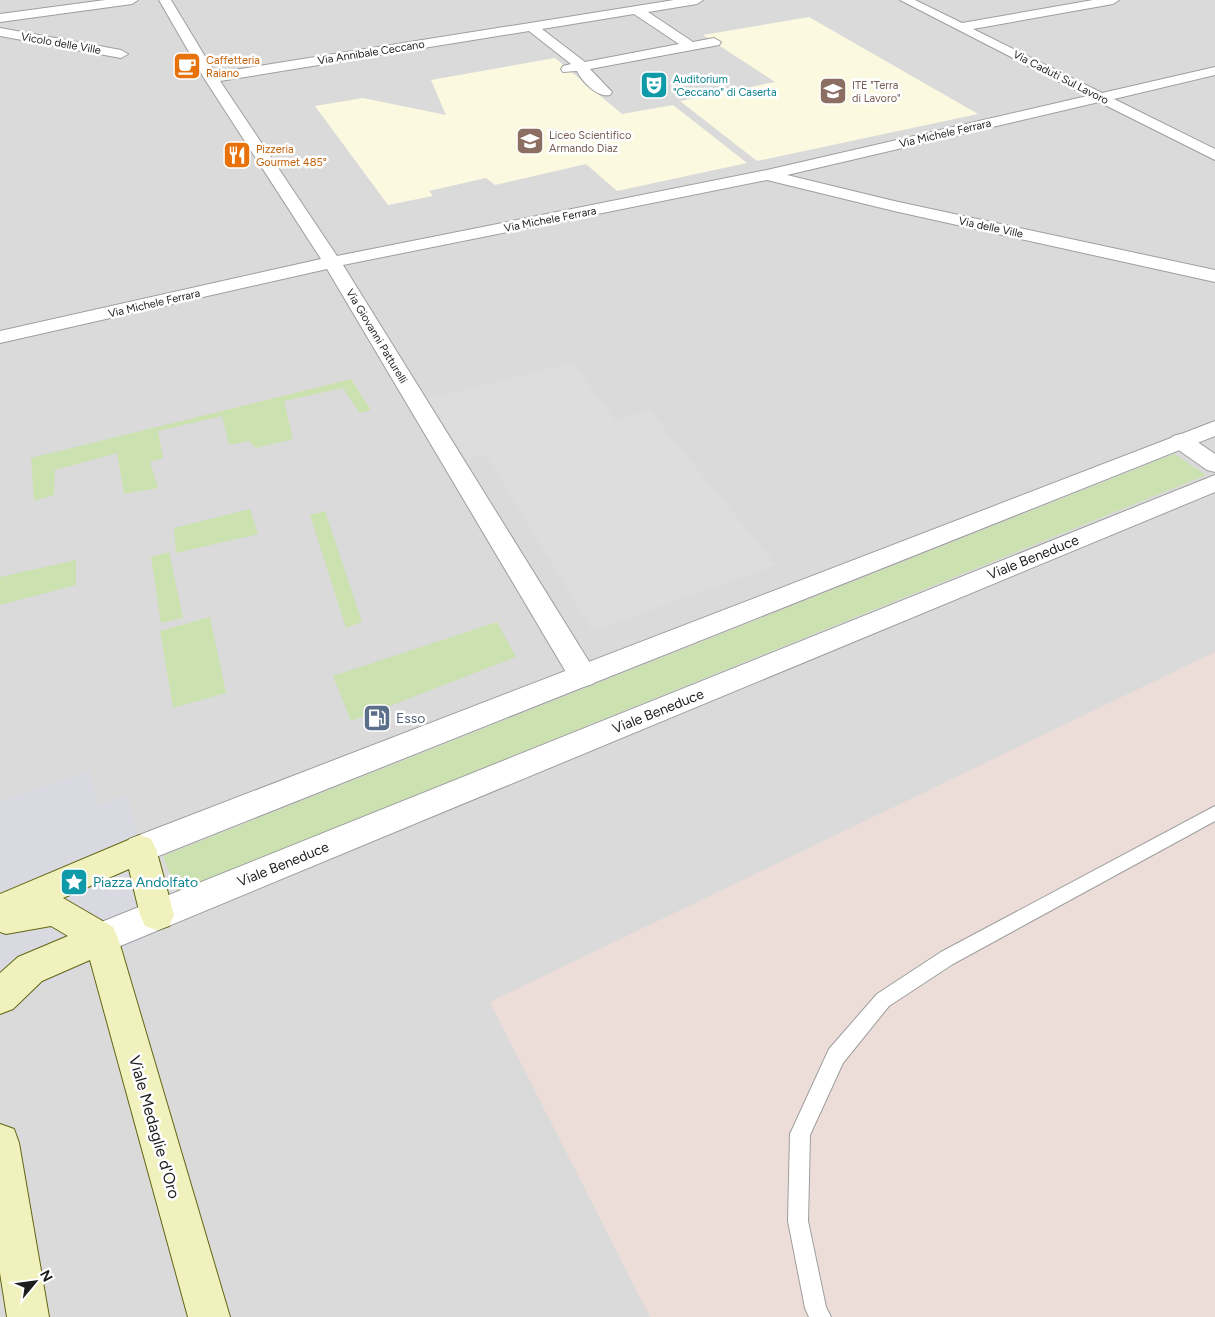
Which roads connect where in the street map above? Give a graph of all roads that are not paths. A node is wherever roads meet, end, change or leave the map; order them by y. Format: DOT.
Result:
graph roads {
  1 [pos="132,0"];
  2 [pos="165,0"];
  3 [pos="697,0"];
  4 [pos="906,0"];
  5 [pos="1113,0"];
  6 [pos="637,10"];
  7 [pos="0,18"];
  8 [pos="532,26"];
  9 [pos="962,27"];
  10 [pos="0,32"];
  11 [pos="714,42"];
  12 [pos="691,46"];
  13 [pos="121,54"];
  14 [pos="582,66"];
  15 [pos="568,69"];
  16 [pos="1215,71"];
  17 [pos="211,78"];
  18 [pos="605,92"];
  19 [pos="1099,97"];
  20 [pos="1215,155"];
  21 [pos="767,175"];
  22 [pos="332,262"];
  23 [pos="1215,276"];
  24 [pos="0,337"];
  25 [pos="1215,428"];
  26 [pos="1181,441"];
  27 [pos="1215,465"];
  28 [pos="1215,483"];
  29 [pos="583,676"];
  30 [pos="1215,813"];
  31 [pos="140,849"];
  32 [pos="0,910"];
  33 [pos="157,915"];
  34 [pos="0,920"];
  35 [pos="101,938"];
  36 [pos="0,997"];
  37 [pos="0,1143"];
  38 [pos="28,1317"];
  39 [pos="209,1317"];
  40 [pos="820,1317"];
  1 -- 7 [label="street"];
  2 -- 17 [label="street, Via Giovanni Patturelli"];
  3 -- 6 [label="street, Via Annibale Ceccano"];
  4 -- 9 [label="street, Via Caduti Sul Lavoro"];
  5 -- 9 [label="street"];
  6 -- 8 [label="street, Via Annibale Ceccano"];
  6 -- 12 [label="street"];
  8 -- 14 [label="street"];
  8 -- 17 [label="street, Via Annibale Ceccano"];
  9 -- 19 [label="street, Via Caduti Sul Lavoro"];
  10 -- 13 [label="street, Vicolo delle Ville"];
  11 -- 12 [label="street"];
  12 -- 14 [label="street"];
  14 -- 15 [label="street"];
  14 -- 18 [label="street"];
  16 -- 19 [label="street, Via Michele Ferrara"];
  17 -- 22 [label="street, Via Giovanni Patturelli"];
  19 -- 20 [label="street, Via Caduti Sul Lavoro"];
  19 -- 21 [label="street, Via Michele Ferrara"];
  21 -- 22 [label="street, Via Michele Ferrara"];
  21 -- 23 [label="street, Via delle Ville"];
  22 -- 24 [label="street, Via Michele Ferrara"];
  22 -- 29 [label="street, Via Giovanni Patturelli"];
  25 -- 26 [label="street"];
  26 -- 27 [label="street"];
  26 -- 29 [label="street"];
  28 -- 33 [label="street, Viale Beneduce"];
  29 -- 31 [label="street"];
  30 -- 40 [label="lane"];
  31 -- 32 [label="main road"];
  31 -- 33 [label="main road"];
  33 -- 35 [label="street, Viale Beneduce"];
  34 -- 35 [label="main road"];
  35 -- 36 [label="main road"];
  35 -- 39 [label="main road, Viale Medaglie d'Oro"];
  37 -- 38 [label="main road"];
}
